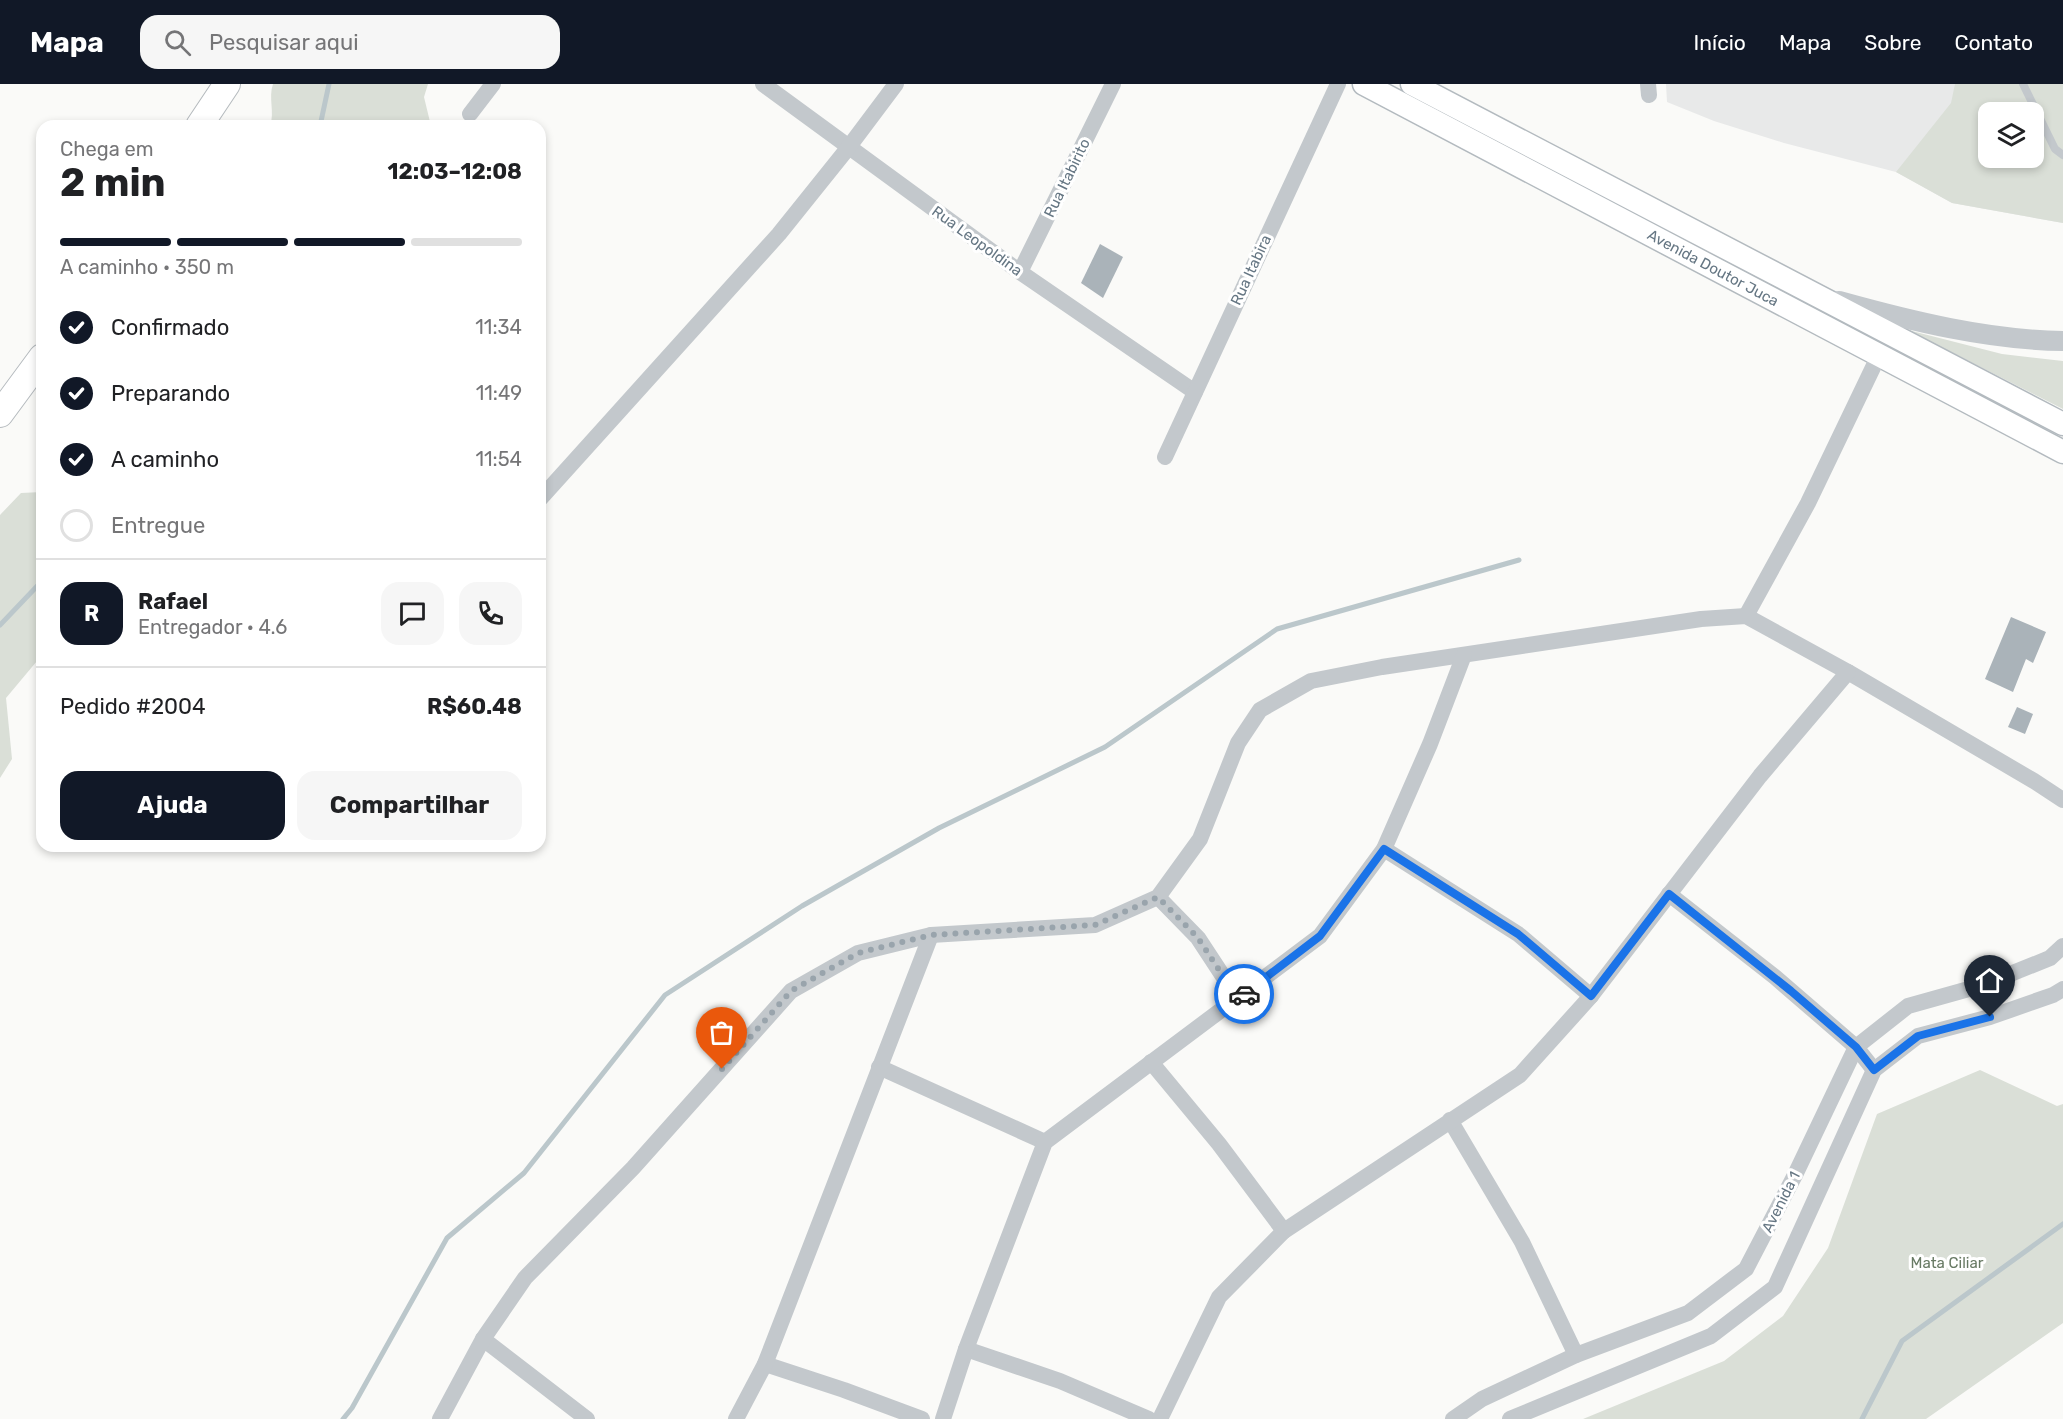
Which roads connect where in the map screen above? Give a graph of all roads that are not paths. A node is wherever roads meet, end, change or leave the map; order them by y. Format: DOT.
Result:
graph roads {
  1 [pos="227,84"];
  2 [pos="493,84"];
  3 [pos="763,84"];
  4 [pos="896,84"];
  5 [pos="1113,84"];
  6 [pos="1338,84"];
  7 [pos="1364,84"];
  8 [pos="1412,84"];
  9 [pos="2023,84"];
  10 [pos="470,114"];
  11 [pos="203,120"];
  12 [pos="848,148"];
  13 [pos="2063,155"];
  14 [pos="1020,272"];
  15 [pos="1813,293"];
  16 [pos="2063,341"];
  17 [pos="1879,355"];
  18 [pos="36,365"];
  19 [pos="1195,392"];
  20 [pos="0,414"];
  21 [pos="2063,424"];
  22 [pos="2063,452"];
  23 [pos="1165,457"];
  24 [pos="546,492"];
  25 [pos="1746,616"];
  26 [pos="1464,655"];
  27 [pos="1848,672"];
  28 [pos="2063,800"];
  29 [pos="1384,849"];
  30 [pos="1669,894"];
  31 [pos="1158,897"];
  32 [pos="931,935"];
  33 [pos="2063,946"];
  34 [pos="2063,989"];
  35 [pos="1591,996"];
  36 [pos="1238,999"];
  37 [pos="1856,1047"];
  38 [pos="1151,1062"];
  39 [pos="879,1066"];
  40 [pos="1874,1070"];
  41 [pos="1450,1120"];
  42 [pos="1045,1142"];
  43 [pos="1284,1232"];
  44 [pos="483,1339"];
  45 [pos="966,1349"];
  46 [pos="1576,1355"];
  47 [pos="765,1364"];
  48 [pos="440,1419"];
  49 [pos="587,1419"];
  50 [pos="735,1419"];
  51 [pos="922,1419"];
  52 [pos="943,1419"];
  53 [pos="1149,1419"];
  54 [pos="1160,1419"];
  55 [pos="1453,1419"];
  56 [pos="1510,1419"];
  1 -- 11 [label="main road"];
  2 -- 10 [label="street"];
  3 -- 12 [label="street, Rua Leopoldina"];
  4 -- 12 [label="street"];
  5 -- 14 [label="street, Rua Itabirito"];
  6 -- 19 [label="street, Rua Itabira"];
  7 -- 17 [label="main road, Avenida Doutor Juca"];
  8 -- 15 [label="main road, Avenida Doutor Juca"];
  9 -- 13 [label="lane"];
  12 -- 14 [label="street, Rua Leopoldina"];
  12 -- 24 [label="street"];
  14 -- 19 [label="street, Rua Leopoldina"];
  15 -- 16 [label="street"];
  15 -- 21 [label="main road, Avenida Doutor Juca"];
  17 -- 22 [label="main road, Avenida Doutor Juca"];
  17 -- 25 [label="street"];
  18 -- 20 [label="main road"];
  19 -- 23 [label="street, Rua Itabira"];
  25 -- 26 [label="street"];
  25 -- 27 [label="street"];
  26 -- 29 [label="street"];
  26 -- 31 [label="street"];
  27 -- 28 [label="street"];
  27 -- 30 [label="street"];
  29 -- 35 [label="street"];
  29 -- 36 [label="street"];
  30 -- 35 [label="street"];
  30 -- 37 [label="street"];
  31 -- 32 [label="street"];
  31 -- 36 [label="street"];
  32 -- 39 [label="street"];
  32 -- 44 [label="street"];
  33 -- 37 [label="street, Avenida 1"];
  34 -- 40 [label="street, Avenida 1"];
  35 -- 41 [label="street"];
  36 -- 38 [label="street"];
  37 -- 40 [label="street"];
  37 -- 46 [label="street, Avenida 1"];
  38 -- 42 [label="street"];
  38 -- 43 [label="street"];
  39 -- 42 [label="street"];
  39 -- 47 [label="street"];
  40 -- 56 [label="street, Avenida 1"];
  41 -- 43 [label="street"];
  41 -- 46 [label="street"];
  42 -- 45 [label="street"];
  43 -- 54 [label="street"];
  44 -- 48 [label="street"];
  44 -- 49 [label="street"];
  45 -- 52 [label="street"];
  45 -- 53 [label="street"];
  46 -- 55 [label="street, Avenida 1"];
  47 -- 50 [label="street"];
  47 -- 51 [label="street"];
}
